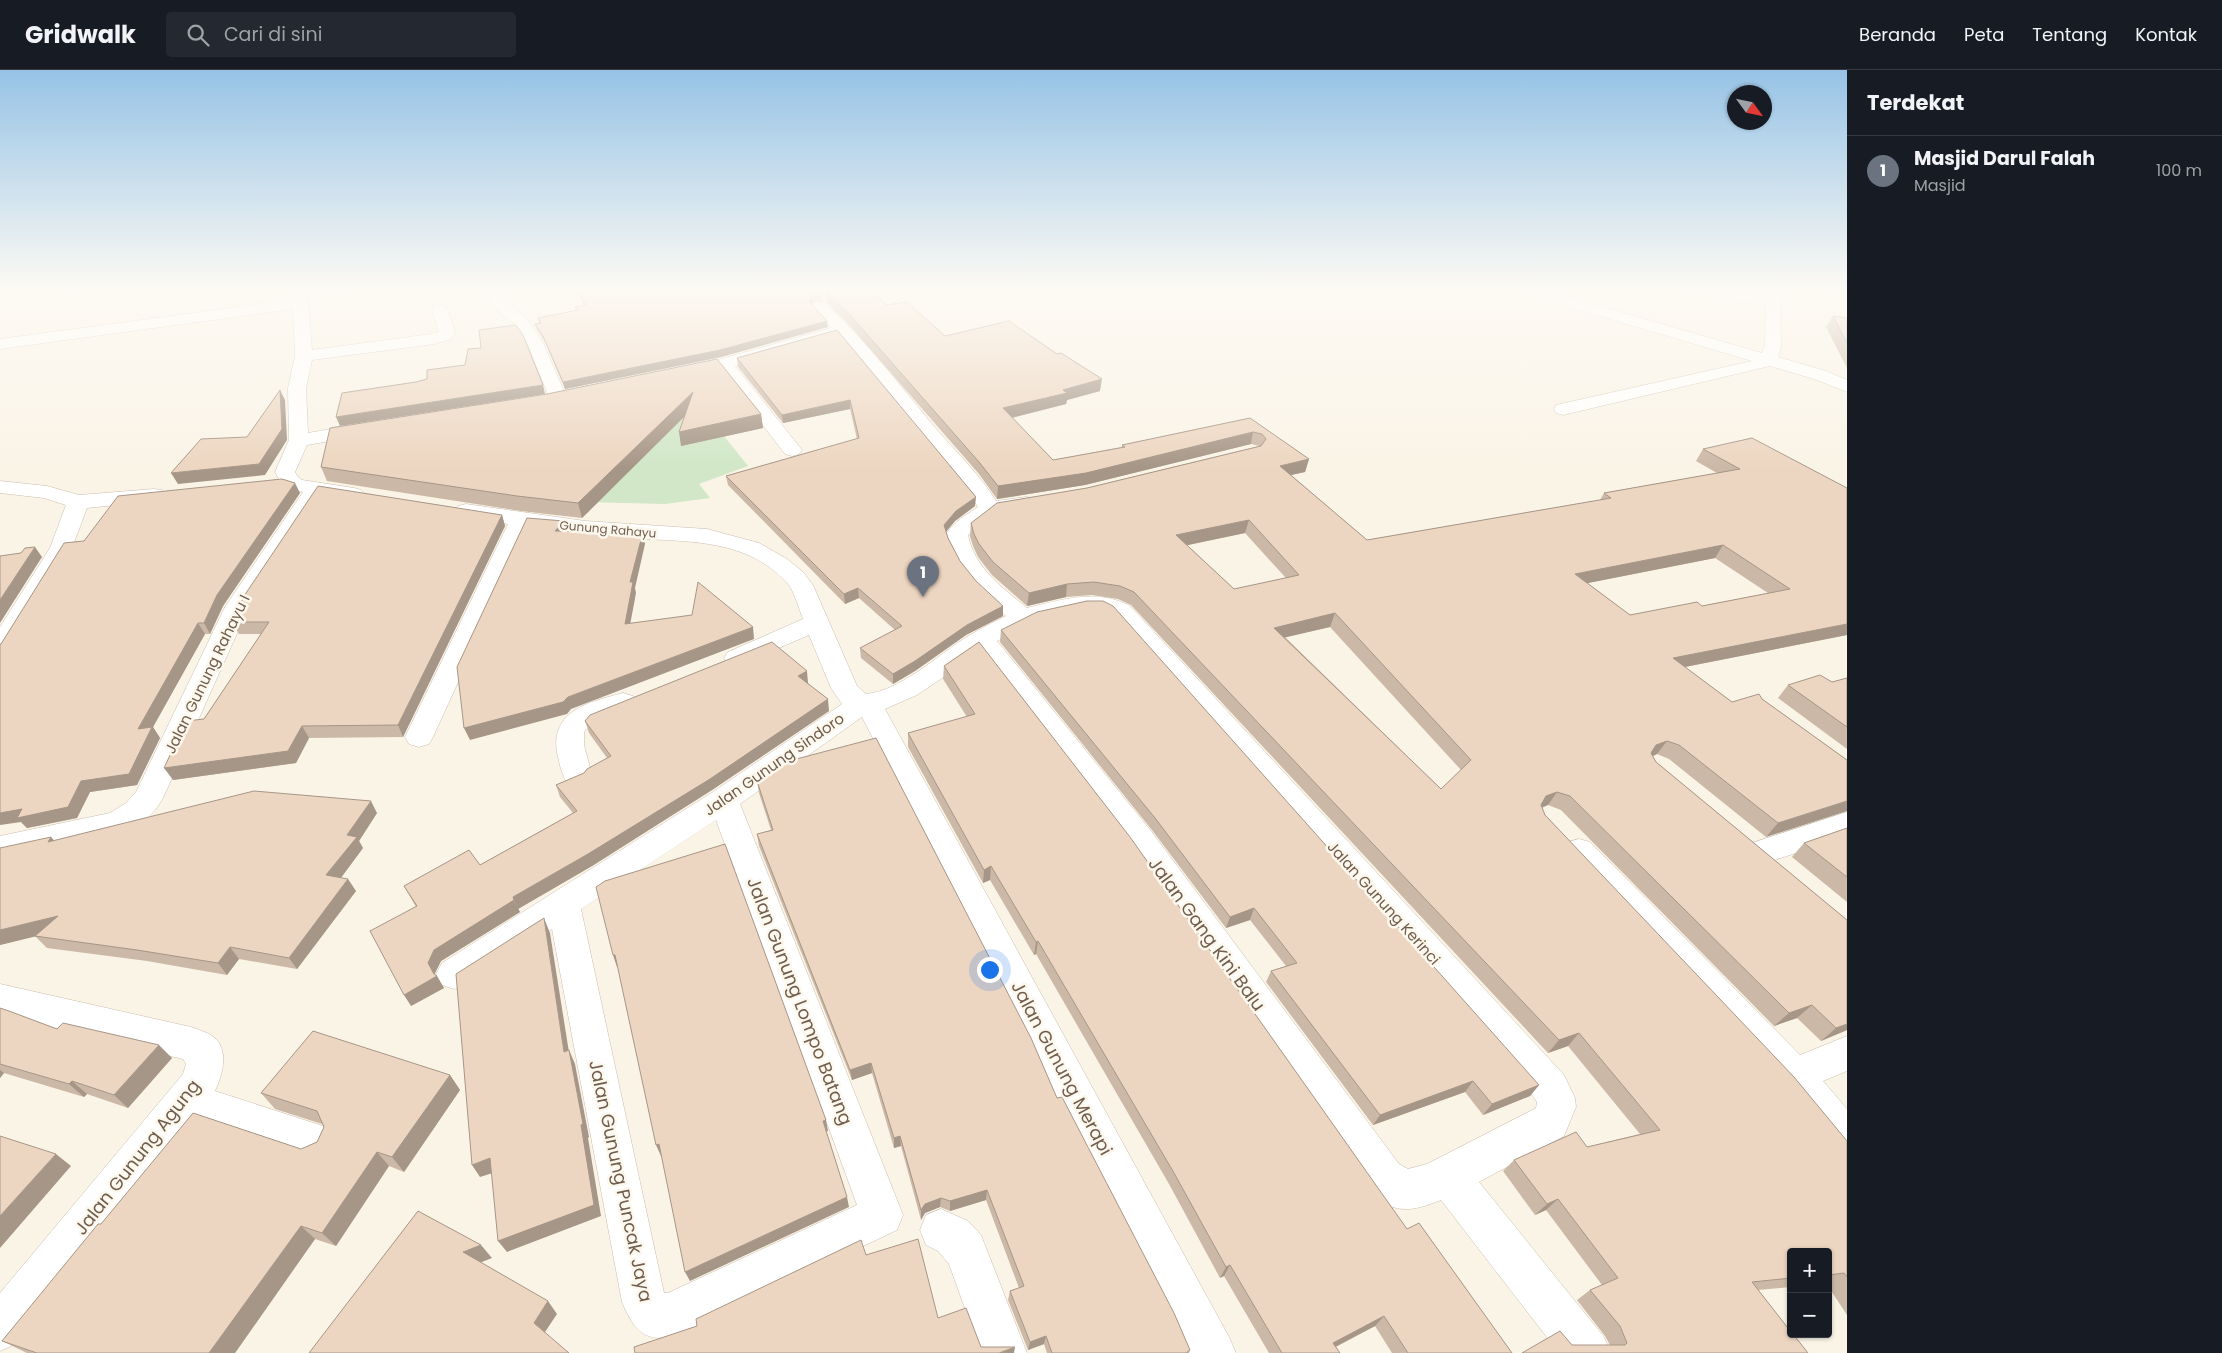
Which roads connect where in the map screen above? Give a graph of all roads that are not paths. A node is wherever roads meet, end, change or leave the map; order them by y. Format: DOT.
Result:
graph roads {
  1 [pos="303,348"];
  2 [pos="366,348"];
  3 [pos="537,348"];
  4 [pos="781,348"];
  5 [pos="859,348"];
  6 [pos="1727,348"];
  7 [pos="1772,348"];
  8 [pos="304,356"];
  9 [pos="1769,360"];
  10 [pos="724,364"];
  11 [pos="666,376"];
  12 [pos="1847,387"];
  13 [pos="578,394"];
  14 [pos="558,398"];
  15 [pos="540,401"];
  16 [pos="1563,409"];
  17 [pos="385,426"];
  18 [pos="299,440"];
  19 [pos="792,450"];
  20 [pos="0,487"];
  21 [pos="316,488"];
  22 [pos="175,493"];
  23 [pos="374,497"];
  24 [pos="1045,500"];
  25 [pos="78,502"];
  26 [pos="443,508"];
  27 [pos="990,509"];
  28 [pos="521,520"];
  29 [pos="1112,605"];
  30 [pos="1023,618"];
  31 [pos="816,623"];
  32 [pos="982,639"];
  33 [pos="0,647"];
  34 [pos="711,668"];
  35 [pos="644,694"];
  36 [pos="865,704"];
  37 [pos="419,736"];
  38 [pos="577,775"];
  39 [pos="724,800"];
  40 [pos="1847,824"];
  41 [pos="1556,826"];
  42 [pos="0,848"];
  43 [pos="1763,853"];
  44 [pos="563,902"];
  45 [pos="454,974"];
  46 [pos="0,1000"];
  47 [pos="1847,1053"];
  48 [pos="1794,1076"];
  49 [pos="185,1100"];
  50 [pos="1847,1139"];
  51 [pos="315,1142"];
  52 [pos="1447,1175"];
  53 [pos="876,1202"];
  54 [pos="941,1230"];
  55 [pos="0,1328"];
  56 [pos="1004,1353"];
  57 [pos="1213,1353"];
  58 [pos="1588,1353"];
  1 -- 8 [label="street"];
  2 -- 8 [label="street"];
  3 -- 14 [label="street"];
  4 -- 10 [label="street"];
  5 -- 27 [label="street"];
  6 -- 9 [label="street"];
  7 -- 9 [label="street"];
  8 -- 18 [label="street"];
  9 -- 12 [label="street"];
  9 -- 16 [label="street"];
  10 -- 11 [label="street"];
  10 -- 19 [label="street"];
  13 -- 14 [label="street"];
  14 -- 15 [label="street"];
  17 -- 18 [label="street"];
  18 -- 21 [label="street"];
  20 -- 25 [label="street"];
  21 -- 23 [label="street"];
  21 -- 42 [label="street, Jalan Gunung Rahayu I"];
  22 -- 25 [label="street"];
  24 -- 27 [label="street"];
  25 -- 33 [label="street"];
  26 -- 28 [label="street, Gunung Rahayu"];
  27 -- 30 [label="street"];
  28 -- 31 [label="street, Gunung Rahayu"];
  28 -- 37 [label="street"];
  29 -- 30 [label="street, Jalan Gunung Sindoro"];
  29 -- 52 [label="street, Jalan Gunung Kerinci"];
  30 -- 32 [label="street, Jalan Gunung Sindoro"];
  31 -- 34 [label="street"];
  31 -- 36 [label="street, Gunung Rahayu"];
  32 -- 36 [label="street, Jalan Gunung Sindoro"];
  32 -- 52 [label="street, Jalan Gang Kini Balu"];
  35 -- 38 [label="street"];
  36 -- 39 [label="street, Jalan Gunung Sindoro"];
  36 -- 57 [label="street, Jalan Gunung Merapi"];
  39 -- 44 [label="street, Jalan Gunung Sindoro"];
  39 -- 53 [label="street, Jalan Gunung Lompo Batang"];
  40 -- 43 [label="street"];
  41 -- 48 [label="street"];
  44 -- 45 [label="street, Jalan Gunung Sindoro"];
  44 -- 53 [label="street, Jalan Gunung Puncak Jaya"];
  46 -- 49 [label="street, Jalan Gunung Agung"];
  47 -- 48 [label="street"];
  48 -- 50 [label="street"];
  49 -- 51 [label="street"];
  49 -- 55 [label="street, Jalan Gunung Agung"];
  52 -- 58 [label="street"];
  54 -- 56 [label="street"];
}
